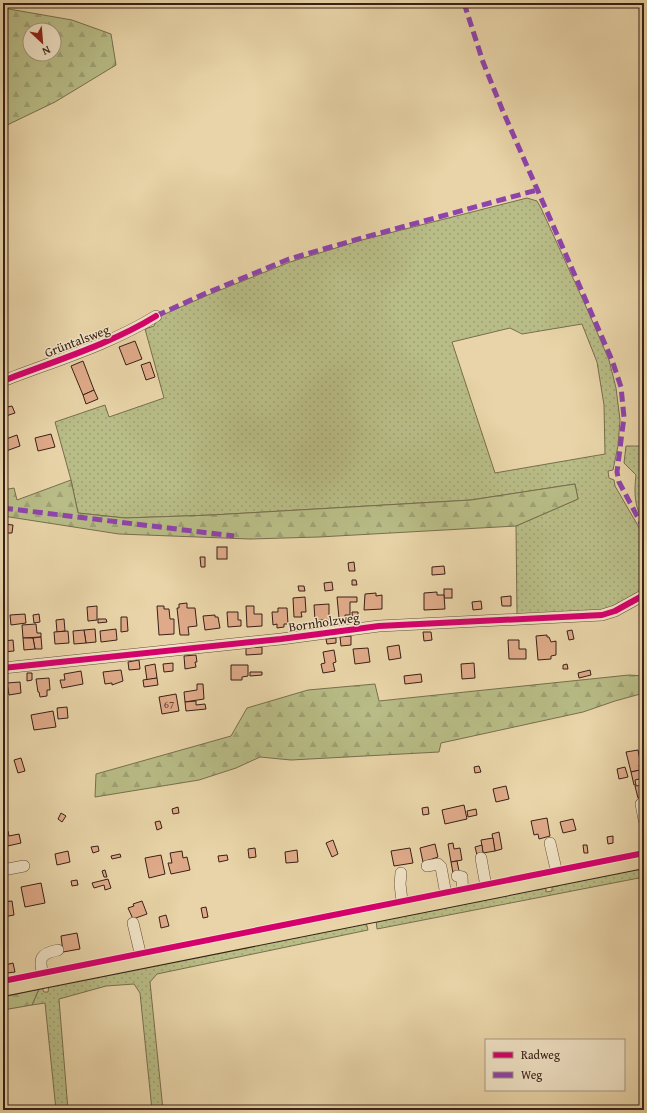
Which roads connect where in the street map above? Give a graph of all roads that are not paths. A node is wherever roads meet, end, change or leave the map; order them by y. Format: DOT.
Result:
graph roads {
  1 [pos="156,316"];
  2 [pos="3,381"];
  3 [pos="644,595"];
  4 [pos="3,668"];
  5 [pos="641,804"];
  6 [pos="644,820"];
  7 [pos="550,843"];
  8 [pos="481,858"];
  9 [pos="644,861"];
  10 [pos="24,866"];
  11 [pos="427,866"];
  12 [pos="3,870"];
  13 [pos="401,873"];
  14 [pos="457,876"];
  15 [pos="558,878"];
  16 [pos="487,892"];
  17 [pos="463,897"];
  18 [pos="447,900"];
  19 [pos="403,909"];
  20 [pos="133,923"];
  21 [pos="58,950"];
  22 [pos="142,961"];
  23 [pos="43,981"];
  24 [pos="3,989"];
  1 -- 2 [label="street, Grüntalsweg"];
  3 -- 4 [label="street, Bornholzweg"];
  5 -- 6 [label="street"];
  7 -- 15 [label="street"];
  8 -- 16 [label="street"];
  9 -- 15 [label="main road"];
  10 -- 12 [label="street"];
  11 -- 18 [label="street"];
  13 -- 19 [label="street"];
  14 -- 17 [label="street"];
  15 -- 16 [label="main road"];
  16 -- 17 [label="main road"];
  17 -- 18 [label="main road"];
  18 -- 19 [label="main road"];
  19 -- 22 [label="main road"];
  20 -- 22 [label="street"];
  21 -- 23 [label="street"];
  22 -- 23 [label="main road"];
  23 -- 24 [label="main road"];
}
